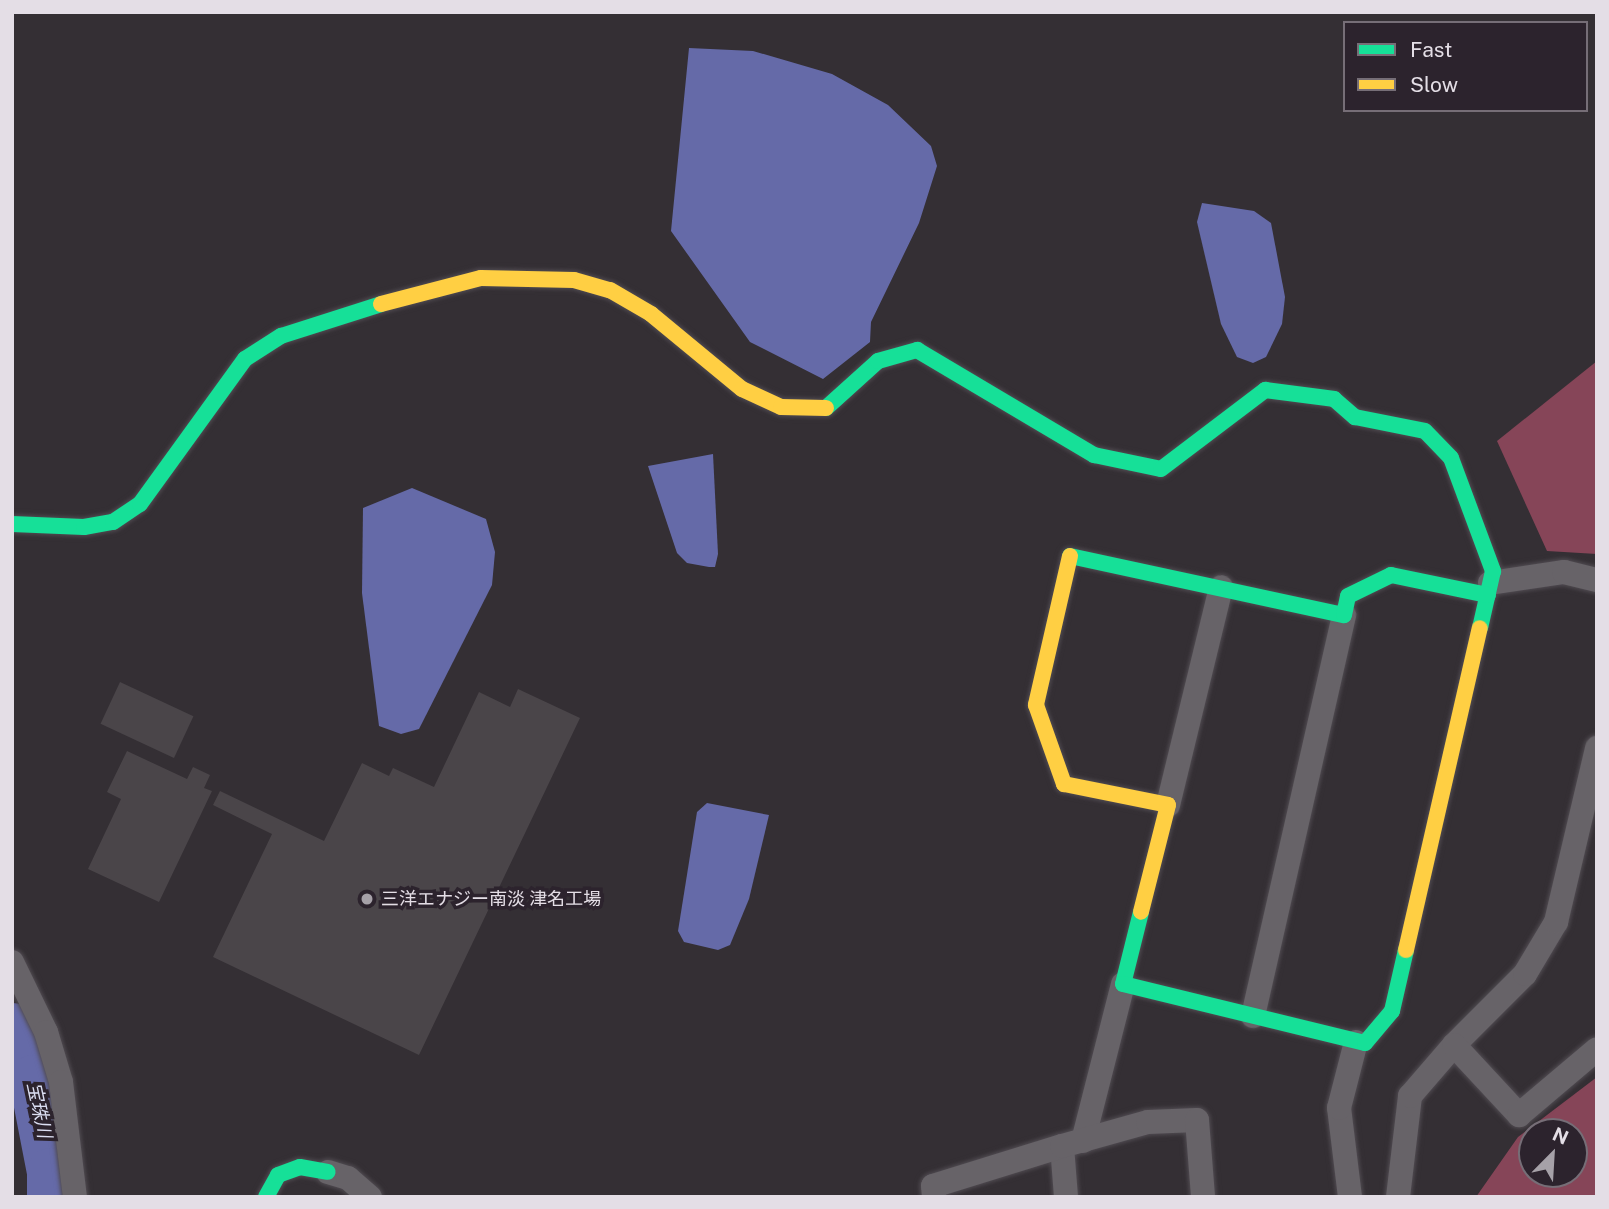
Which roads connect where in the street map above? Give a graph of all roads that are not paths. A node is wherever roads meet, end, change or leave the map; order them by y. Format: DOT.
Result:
graph roads {
  1 [pos="12,523"];
  2 [pos="1597,580"];
  3 [pos="1221,587"];
  4 [pos="1489,589"];
  5 [pos="1343,615"];
  6 [pos="1597,748"];
  7 [pos="1168,806"];
  8 [pos="12,962"];
  9 [pos="1123,984"];
  10 [pos="1253,1016"];
  11 [pos="1356,1042"];
  12 [pos="1454,1045"];
  13 [pos="1597,1049"];
  14 [pos="1073,1143"];
  15 [pos="328,1172"];
  16 [pos="75,1197"];
  17 [pos="266,1197"];
  18 [pos="370,1197"];
  19 [pos="934,1197"];
  20 [pos="1066,1197"];
  21 [pos="1203,1197"];
  22 [pos="1350,1197"];
  23 [pos="1398,1197"];
  1 -- 4 [label="street"];
  2 -- 4 [label="street"];
  3 -- 5 [label="street"];
  3 -- 7 [label="street"];
  3 -- 7 [label="street"];
  4 -- 5 [label="street"];
  4 -- 11 [label="street"];
  5 -- 10 [label="street"];
  6 -- 12 [label="street"];
  7 -- 9 [label="street"];
  8 -- 16 [label="street"];
  9 -- 10 [label="street"];
  9 -- 14 [label="street"];
  10 -- 11 [label="street"];
  11 -- 22 [label="street"];
  12 -- 13 [label="street"];
  12 -- 23 [label="street"];
  14 -- 19 [label="street"];
  14 -- 20 [label="street"];
  14 -- 21 [label="street"];
  15 -- 17 [label="street"];
  15 -- 18 [label="street"];
}
